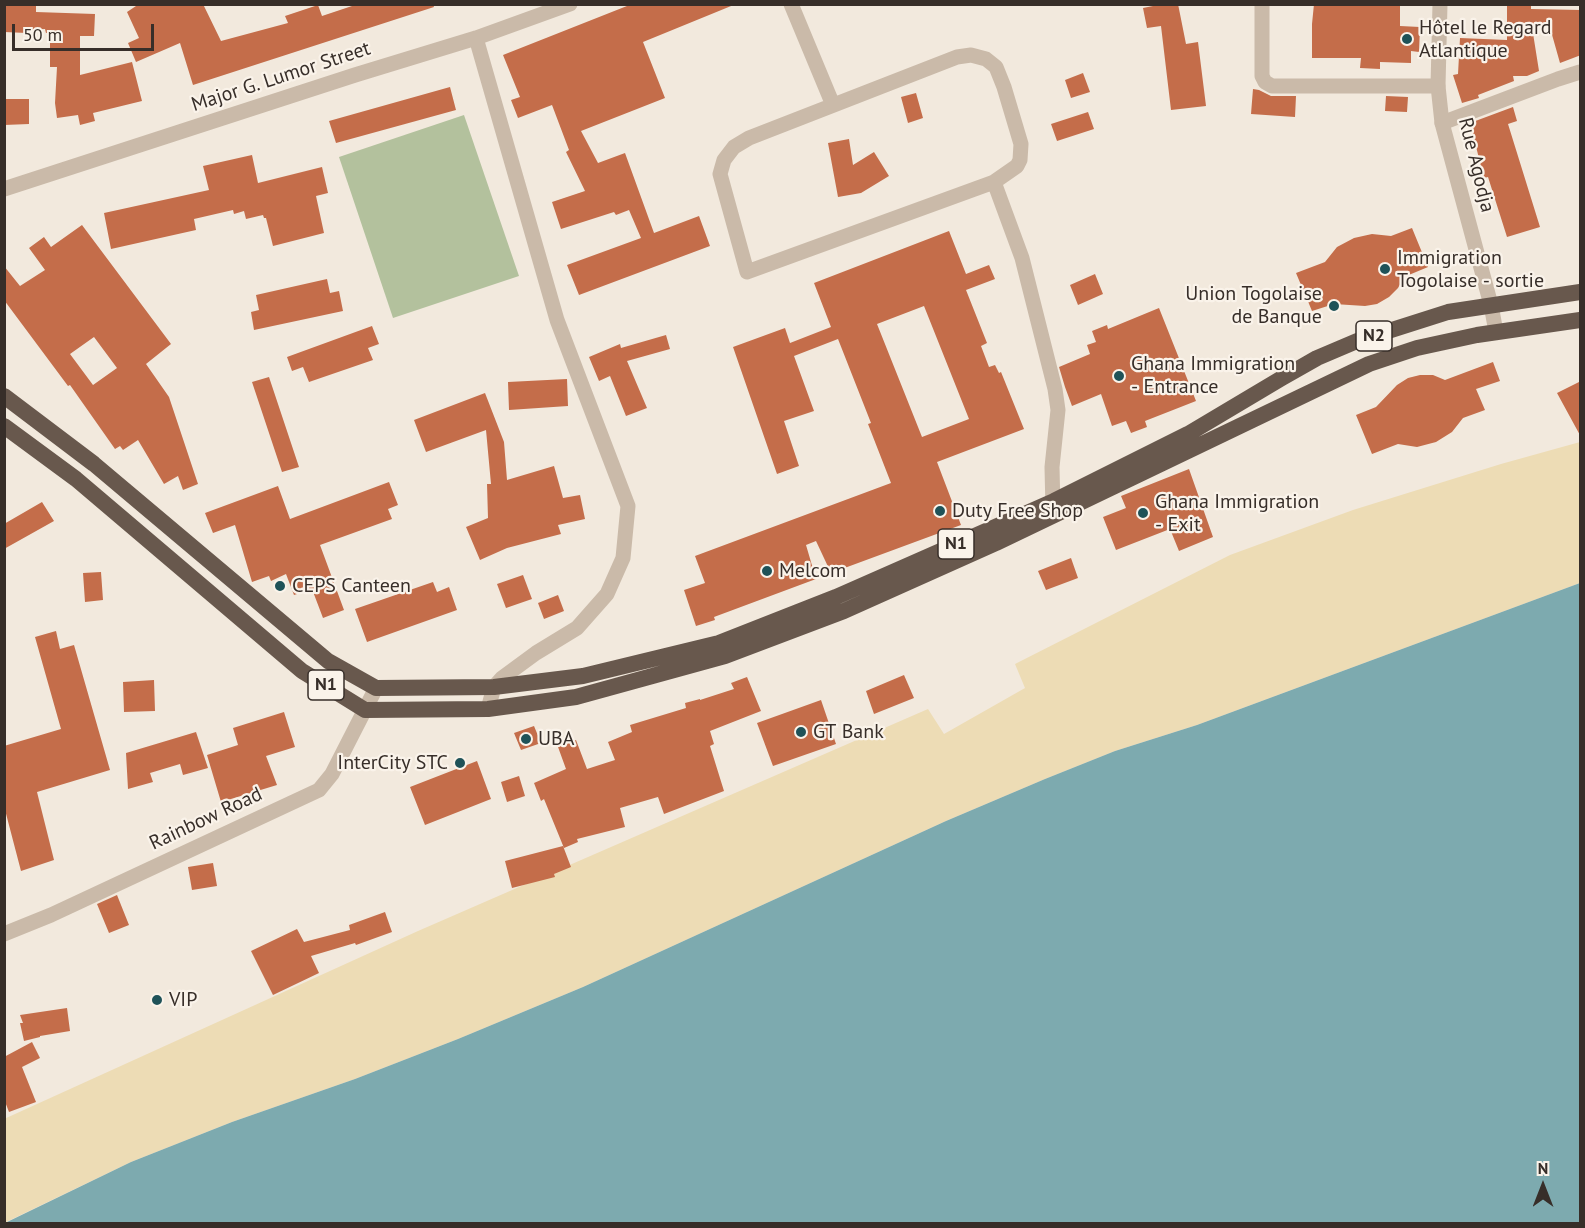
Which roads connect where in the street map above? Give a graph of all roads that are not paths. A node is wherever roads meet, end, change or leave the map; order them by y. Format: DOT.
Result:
graph roads {
  1 [pos="570,4"];
  2 [pos="791,4"];
  3 [pos="1262,4"];
  4 [pos="1440,4"];
  5 [pos="476,38"];
  6 [pos="1581,72"];
  7 [pos="1438,86"];
  8 [pos="832,105"];
  9 [pos="1442,123"];
  10 [pos="994,182"];
  11 [pos="4,189"];
  12 [pos="1581,292"];
  13 [pos="1491,304"];
  14 [pos="1581,320"];
  15 [pos="1496,332"];
  16 [pos="4,396"];
  17 [pos="4,426"];
  18 [pos="1190,441"];
  19 [pos="1053,508"];
  20 [pos="494,687"];
  21 [pos="376,688"];
  22 [pos="488,709"];
  23 [pos="365,710"];
  24 [pos="4,934"];
  1 -- 5 [label="street, Major G. Lumor Street"];
  2 -- 8 [label="street"];
  3 -- 7 [label="street"];
  4 -- 7 [label="street, Rue Agodja"];
  5 -- 11 [label="street, Major G. Lumor Street"];
  5 -- 20 [label="street"];
  6 -- 9 [label="street"];
  7 -- 9 [label="street, Rue Agodja"];
  8 -- 10 [label="street"];
  8 -- 10 [label="street"];
  9 -- 13 [label="street, Rue Agodja"];
  10 -- 19 [label="street"];
  12 -- 13 [label="highway, N2"];
  13 -- 15 [label="street, Rue Agodja"];
  13 -- 18 [label="highway, N2"];
  14 -- 15 [label="highway, N2"];
  15 -- 18 [label="highway, N2"];
  16 -- 21 [label="highway, N1"];
  17 -- 23 [label="highway, N1"];
  18 -- 19 [label="highway, N1"];
  19 -- 20 [label="highway, N1"];
  19 -- 22 [label="highway, N1"];
  20 -- 21 [label="highway, N1"];
  20 -- 22 [label="street"];
  21 -- 23 [label="street, Rainbow Road"];
  22 -- 23 [label="highway, N1"];
  23 -- 24 [label="street, Rainbow Road"];
}
